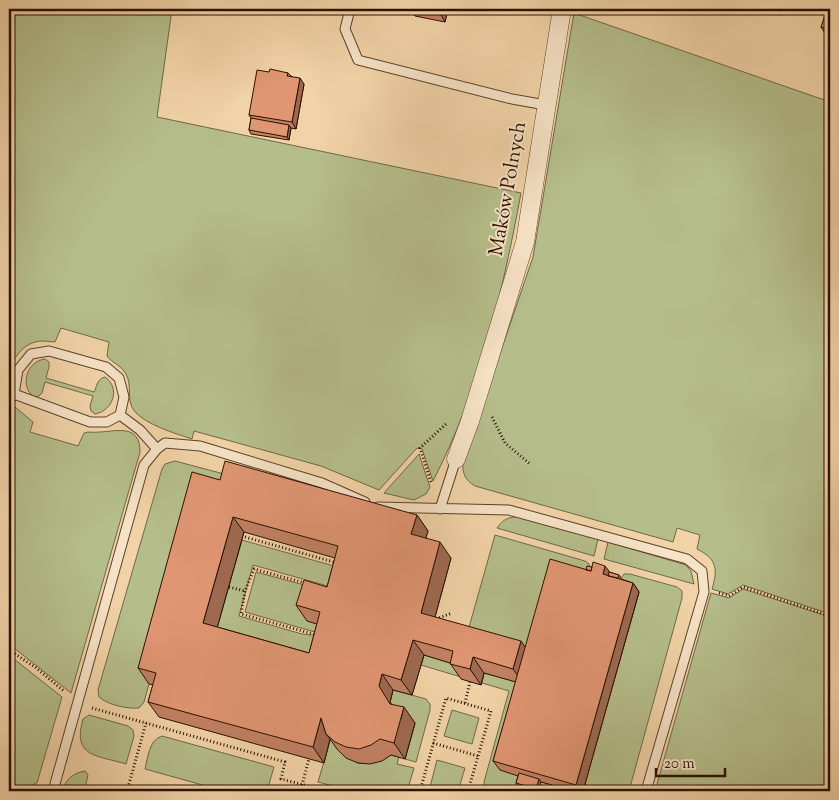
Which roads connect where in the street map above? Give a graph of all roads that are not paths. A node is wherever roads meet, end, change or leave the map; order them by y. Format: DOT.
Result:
graph roads {
  1 [pos="350,9"];
  2 [pos="562,9"];
  3 [pos="546,105"];
  4 [pos="11,398"];
  5 [pos="120,416"];
  6 [pos="157,449"];
  7 [pos="456,459"];
  8 [pos="440,509"];
  9 [pos="53,791"];
  10 [pos="646,791"];
  1 -- 3 [label="lane"];
  2 -- 3 [label="street, Maków Polnych"];
  3 -- 7 [label="street, Maków Polnych"];
  4 -- 5 [label="lane"];
  4 -- 5 [label="lane"];
  5 -- 6 [label="lane"];
  6 -- 8 [label="lane"];
  6 -- 9 [label="lane"];
  7 -- 8 [label="lane"];
  8 -- 10 [label="lane"];
}
